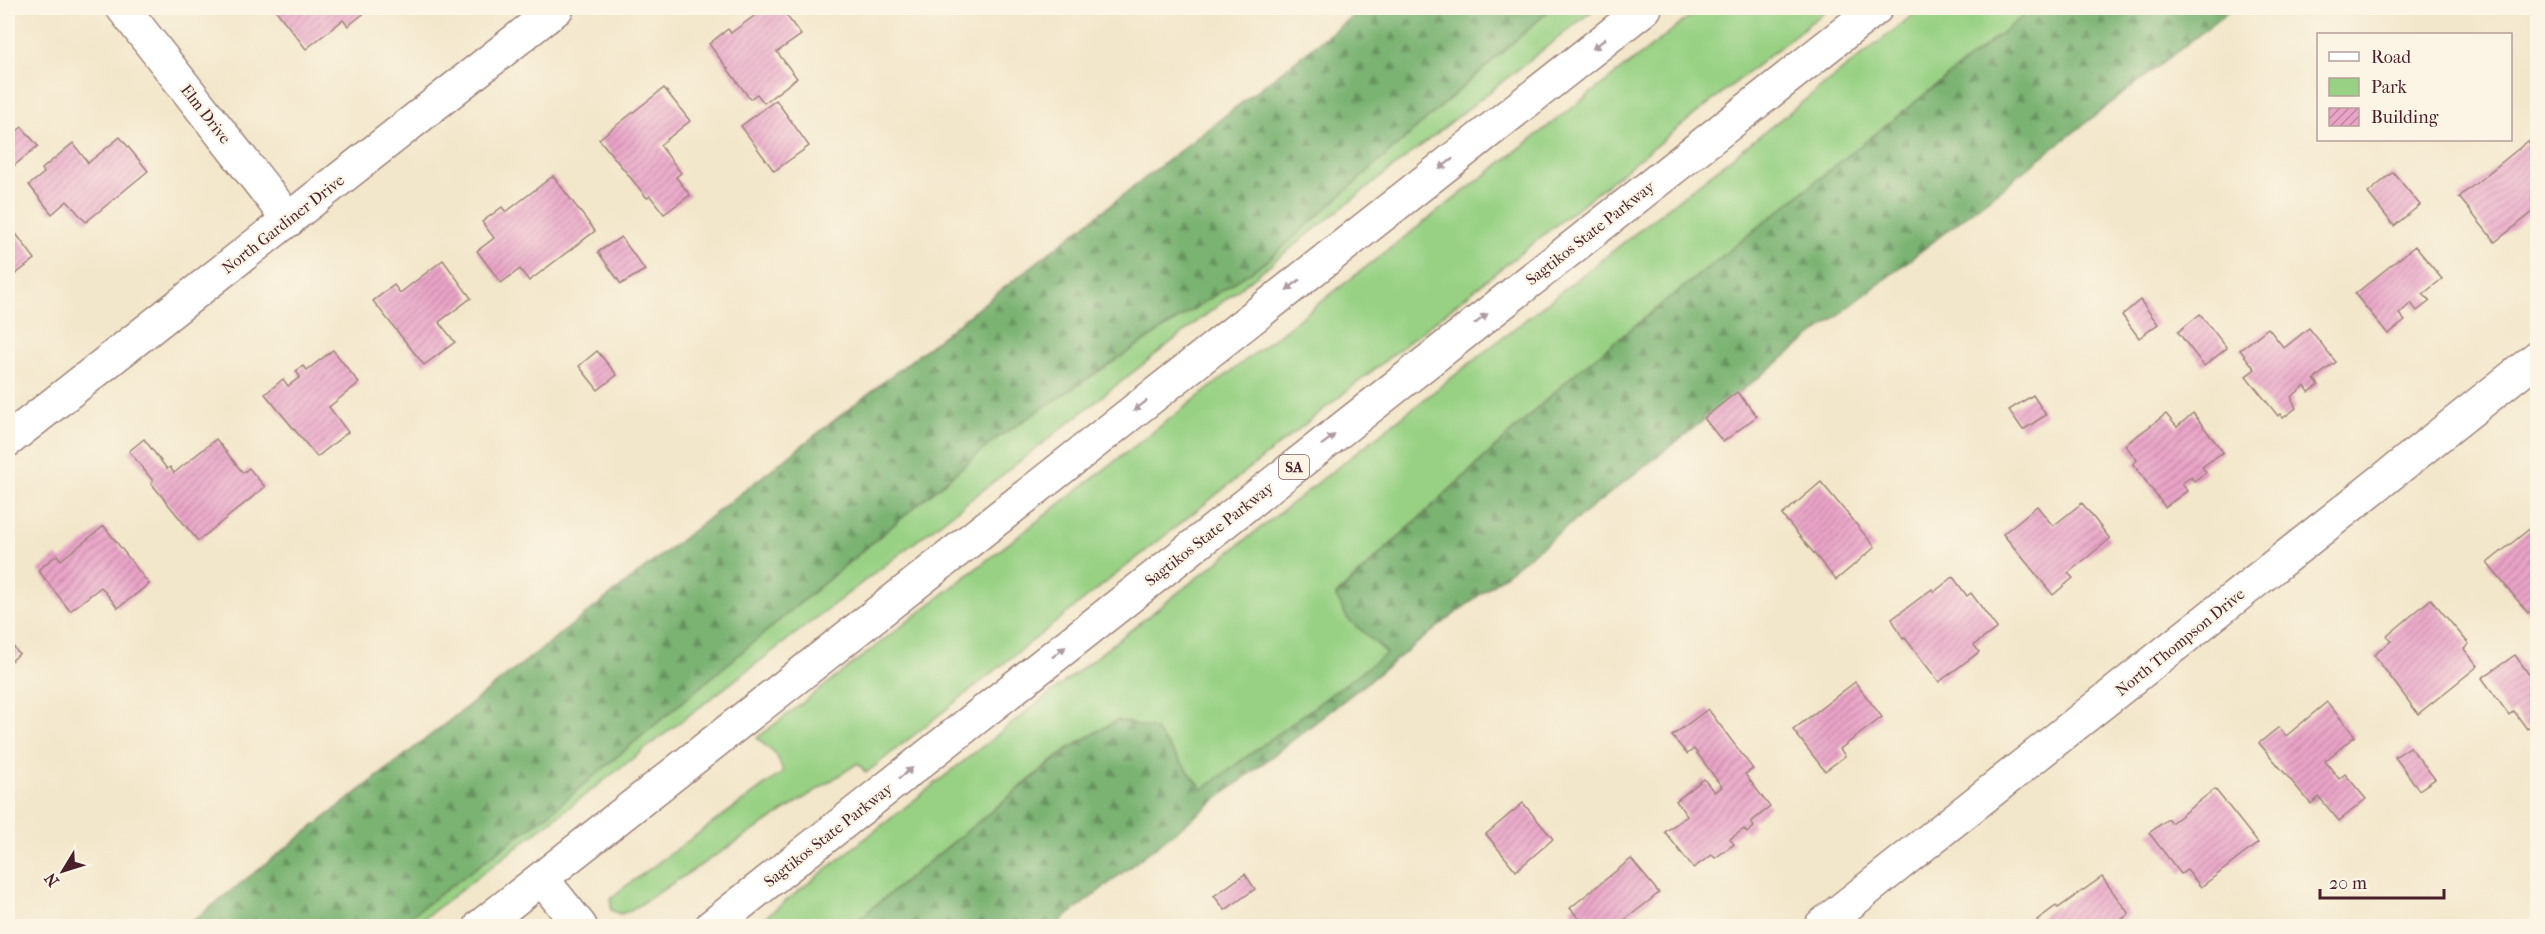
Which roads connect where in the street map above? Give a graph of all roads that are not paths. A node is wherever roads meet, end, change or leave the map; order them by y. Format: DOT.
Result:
graph roads {
  1 [pos="123,8"];
  2 [pos="557,8"];
  3 [pos="1645,8"];
  4 [pos="1876,8"];
  5 [pos="289,220"];
  6 [pos="2538,357"];
  7 [pos="8,440"];
  8 [pos="542,879"];
  9 [pos="481,927"];
  10 [pos="580,927"];
  11 [pos="712,927"];
  12 [pos="1821,927"];
  1 -- 5 [label="main road, Elm Drive"];
  2 -- 5 [label="main road, North Gardiner Drive"];
  3 -- 8 [label="main road, one-way"];
  11 -- 4 [label="main road, Sagtikos State Parkway / SA, one-way"];
  5 -- 7 [label="main road, North Gardiner Drive"];
  6 -- 12 [label="main road, North Thompson Drive"];
  8 -- 9 [label="main road"];
  8 -- 10 [label="main road"];
}
